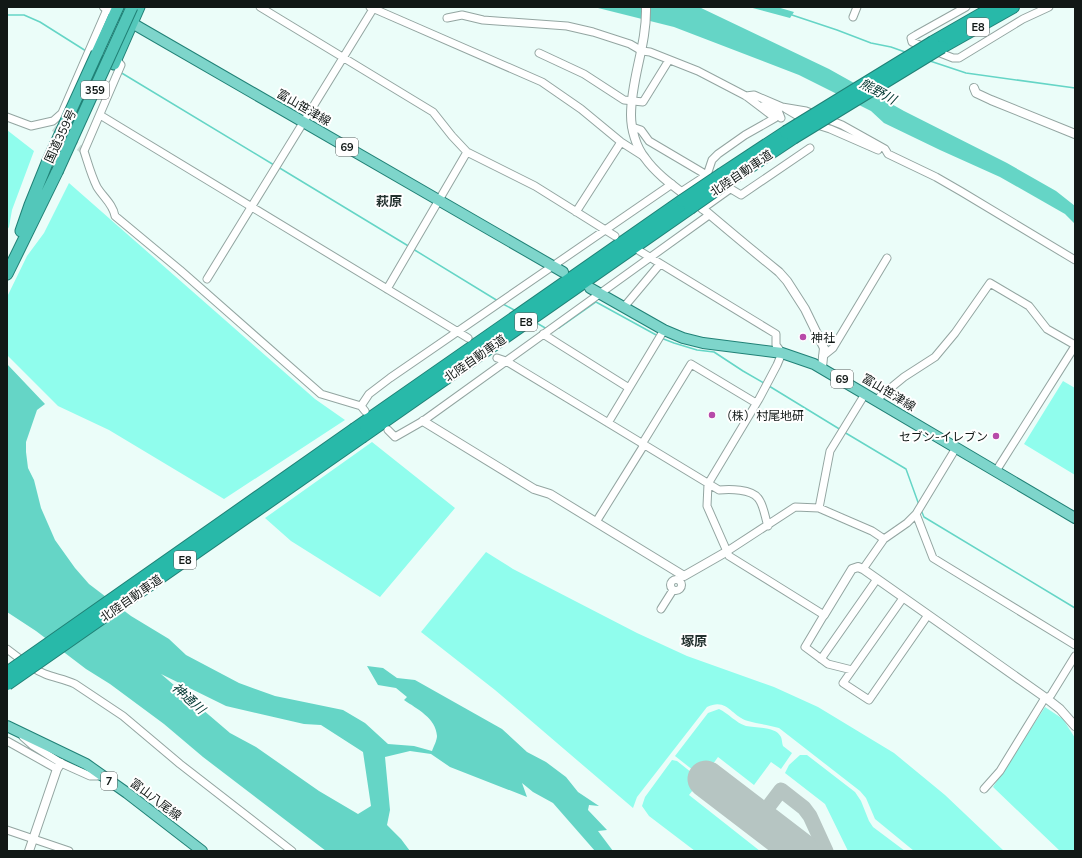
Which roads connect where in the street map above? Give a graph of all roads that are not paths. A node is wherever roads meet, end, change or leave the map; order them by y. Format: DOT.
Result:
graph roads {
  1 [pos="132,7"];
  2 [pos="139,7"];
  3 [pos="260,7"];
  4 [pos="646,7"];
  5 [pos="857,7"];
  6 [pos="994,7"];
  7 [pos="1013,7"];
  8 [pos="1049,7"];
  9 [pos="113,8"];
  10 [pos="371,8"];
  11 [pos="962,8"];
  12 [pos="853,17"];
  13 [pos="448,18"];
  14 [pos="132,23"];
  15 [pos="938,45"];
  16 [pos="642,50"];
  17 [pos="539,53"];
  18 [pos="342,57"];
  19 [pos="669,60"];
  20 [pos="115,61"];
  21 [pos="974,88"];
  22 [pos="746,96"];
  23 [pos="632,100"];
  24 [pos="760,106"];
  25 [pos="100,115"];
  26 [pos="7,117"];
  27 [pos="781,118"];
  28 [pos="304,122"];
  29 [pos="632,127"];
  30 [pos="1075,134"];
  31 [pos="621,142"];
  32 [pos="810,148"];
  33 [pos="467,152"];
  34 [pos="643,156"];
  35 [pos="707,175"];
  36 [pos="727,181"];
  37 [pos="672,184"];
  38 [pos="684,200"];
  39 [pos="439,201"];
  40 [pos="251,207"];
  41 [pos="702,209"];
  42 [pos="576,212"];
  43 [pos="710,215"];
  44 [pos="605,230"];
  45 [pos="21,231"];
  46 [pos="614,236"];
  47 [pos="22,243"];
  48 [pos="638,250"];
  49 [pos="651,258"];
  50 [pos="887,258"];
  51 [pos="7,259"];
  52 [pos="1075,260"];
  53 [pos="660,264"];
  54 [pos="553,267"];
  55 [pos="563,272"];
  56 [pos="7,274"];
  57 [pos="207,279"];
  58 [pos="590,288"];
  59 [pos="387,289"];
  60 [pos="600,293"];
  61 [pos="624,307"];
  62 [pos="664,330"];
  63 [pos="458,332"];
  64 [pos="543,334"];
  65 [pos="468,338"];
  66 [pos="1075,345"];
  67 [pos="782,353"];
  68 [pos="823,356"];
  69 [pos="497,358"];
  70 [pos="506,361"];
  71 [pos="822,367"];
  72 [pos="629,388"];
  73 [pos="865,394"];
  74 [pos="876,400"];
  75 [pos="756,403"];
  76 [pos="423,421"];
  77 [pos="608,423"];
  78 [pos="388,430"];
  79 [pos="359,433"];
  80 [pos="643,445"];
  81 [pos="956,448"];
  82 [pos="996,471"];
  83 [pos="708,484"];
  84 [pos="819,508"];
  85 [pos="916,514"];
  86 [pos="1075,518"];
  87 [pos="596,522"];
  88 [pos="768,526"];
  89 [pos="884,539"];
  90 [pos="726,552"];
  91 [pos="863,569"];
  92 [pos="681,578"];
  93 [pos="877,579"];
  94 [pos="903,598"];
  95 [pos="661,609"];
  96 [pos="824,615"];
  97 [pos="928,615"];
  98 [pos="1075,645"];
  99 [pos="7,649"];
  100 [pos="1075,656"];
  101 [pos="821,659"];
  102 [pos="852,670"];
  103 [pos="7,673"];
  104 [pos="7,684"];
  105 [pos="1046,698"];
  106 [pos="1075,726"];
  107 [pos="11,728"];
  108 [pos="7,741"];
  109 [pos="59,766"];
  110 [pos="102,776"];
  111 [pos="984,789"];
  112 [pos="7,830"];
  113 [pos="33,839"];
  114 [pos="29,851"];
  115 [pos="69,851"];
  116 [pos="202,851"];
  117 [pos="292,851"];
  1 -- 47 [label="highway, 国道359号 / 359, bridge"];
  2 -- 14 [label="highway"];
  3 -- 18 [label="street"];
  4 -- 16 [label="street"];
  5 -- 12 [label="street"];
  6 -- 15 [label="highway, 北陸自動車道 / E8"];
  7 -- 15 [label="highway, 北陸自動車道 / E8"];
  8 -- 11 [label="street"];
  9 -- 14 [label="main road, 富山笹津線 / 69"];
  9 -- 26 [label="street"];
  9 -- 45 [label="highway, bridge"];
  9 -- 45 [label="highway, 国道359号 / 359"];
  10 -- 18 [label="street"];
  10 -- 31 [label="street"];
  13 -- 16 [label="street"];
  14 -- 20 [label="highway"];
  14 -- 28 [label="main road, 富山笹津線 / 69"];
  15 -- 36 [label="highway, 北陸自動車道 / E8, bridge"];
  16 -- 19 [label="street"];
  16 -- 23 [label="street"];
  17 -- 23 [label="street"];
  18 -- 28 [label="street"];
  18 -- 33 [label="street"];
  19 -- 22 [label="street"];
  19 -- 23 [label="street"];
  20 -- 25 [label="street"];
  20 -- 47 [label="highway"];
  21 -- 30 [label="street"];
  22 -- 24 [label="street"];
  22 -- 52 [label="street"];
  23 -- 29 [label="street"];
  24 -- 27 [label="street"];
  24 -- 35 [label="street"];
  25 -- 40 [label="street"];
  25 -- 63 [label="street"];
  28 -- 39 [label="main road, 富山笹津線 / 69"];
  28 -- 40 [label="street"];
  29 -- 34 [label="street"];
  29 -- 35 [label="street"];
  31 -- 34 [label="street"];
  31 -- 42 [label="street"];
  32 -- 36 [label="street"];
  33 -- 39 [label="street"];
  33 -- 42 [label="street"];
  34 -- 37 [label="street"];
  35 -- 36 [label="street"];
  35 -- 38 [label="street"];
  36 -- 38 [label="highway, 北陸自動車道 / E8, bridge"];
  36 -- 41 [label="street"];
  37 -- 38 [label="street"];
  37 -- 44 [label="street"];
  38 -- 41 [label="street"];
  38 -- 79 [label="highway, 北陸自動車道 / E8"];
  39 -- 54 [label="main road, 富山笹津線 / 69"];
  39 -- 59 [label="street"];
  40 -- 57 [label="street"];
  40 -- 59 [label="street"];
  41 -- 43 [label="street"];
  42 -- 44 [label="street"];
  43 -- 49 [label="street"];
  43 -- 68 [label="street"];
  44 -- 46 [label="street"];
  44 -- 54 [label="street"];
  45 -- 51 [label="highway, 国道359号 / 359"];
  47 -- 56 [label="highway, 国道359号 / 359"];
  48 -- 49 [label="street"];
  49 -- 53 [label="street"];
  49 -- 60 [label="street"];
  50 -- 68 [label="street"];
  53 -- 61 [label="street"];
  53 -- 67 [label="street"];
  54 -- 55 [label="main road, 富山笹津線 / 69"];
  54 -- 63 [label="street"];
  58 -- 60 [label="main road, 富山笹津線 / 69"];
  59 -- 63 [label="street"];
  60 -- 61 [label="main road, 富山笹津線 / 69"];
  60 -- 64 [label="street"];
  61 -- 62 [label="main road, 富山笹津線 / 69"];
  62 -- 67 [label="main road, 富山笹津線 / 69"];
  62 -- 72 [label="street"];
  63 -- 65 [label="street"];
  64 -- 70 [label="street"];
  64 -- 72 [label="street"];
  66 -- 74 [label="street"];
  66 -- 82 [label="street"];
  67 -- 71 [label="main road, 富山笹津線 / 69"];
  67 -- 75 [label="street"];
  68 -- 71 [label="street"];
  69 -- 70 [label="street"];
  70 -- 76 [label="street"];
  70 -- 77 [label="street"];
  71 -- 73 [label="main road, 富山笹津線 / 69"];
  72 -- 77 [label="street"];
  73 -- 74 [label="main road, 富山笹津線 / 69"];
  73 -- 84 [label="street"];
  74 -- 81 [label="main road, 富山笹津線 / 69"];
  75 -- 80 [label="street"];
  75 -- 83 [label="street"];
  76 -- 78 [label="street"];
  76 -- 87 [label="street"];
  77 -- 80 [label="street"];
  79 -- 103 [label="highway, 北陸自動車道 / E8, bridge"];
  79 -- 104 [label="highway, 北陸自動車道 / E8, bridge"];
  80 -- 83 [label="street"];
  80 -- 87 [label="street"];
  81 -- 82 [label="main road, 富山笹津線 / 69"];
  81 -- 85 [label="street"];
  82 -- 86 [label="main road, 富山笹津線 / 69"];
  83 -- 88 [label="street"];
  83 -- 90 [label="street"];
  84 -- 88 [label="street"];
  84 -- 89 [label="street"];
  85 -- 89 [label="street"];
  85 -- 98 [label="street"];
  87 -- 92 [label="street"];
  88 -- 90 [label="street"];
  89 -- 91 [label="street"];
  90 -- 92 [label="street"];
  90 -- 96 [label="street"];
  91 -- 93 [label="street"];
  91 -- 96 [label="street"];
  92 -- 95 [label="street"];
  93 -- 94 [label="street"];
  93 -- 101 [label="street"];
  94 -- 97 [label="street"];
  94 -- 102 [label="street"];
  96 -- 101 [label="street"];
  97 -- 102 [label="street"];
  97 -- 105 [label="street"];
  99 -- 117 [label="street"];
  100 -- 105 [label="street"];
  101 -- 102 [label="street"];
  105 -- 106 [label="street"];
  105 -- 111 [label="street"];
  107 -- 109 [label="street"];
  107 -- 110 [label="main road, 富山八尾線 / 7"];
  108 -- 109 [label="street"];
  109 -- 110 [label="street"];
  109 -- 113 [label="street"];
  110 -- 116 [label="main road, 富山八尾線 / 7"];
  112 -- 113 [label="street"];
  113 -- 114 [label="street"];
  113 -- 115 [label="street"];
}
